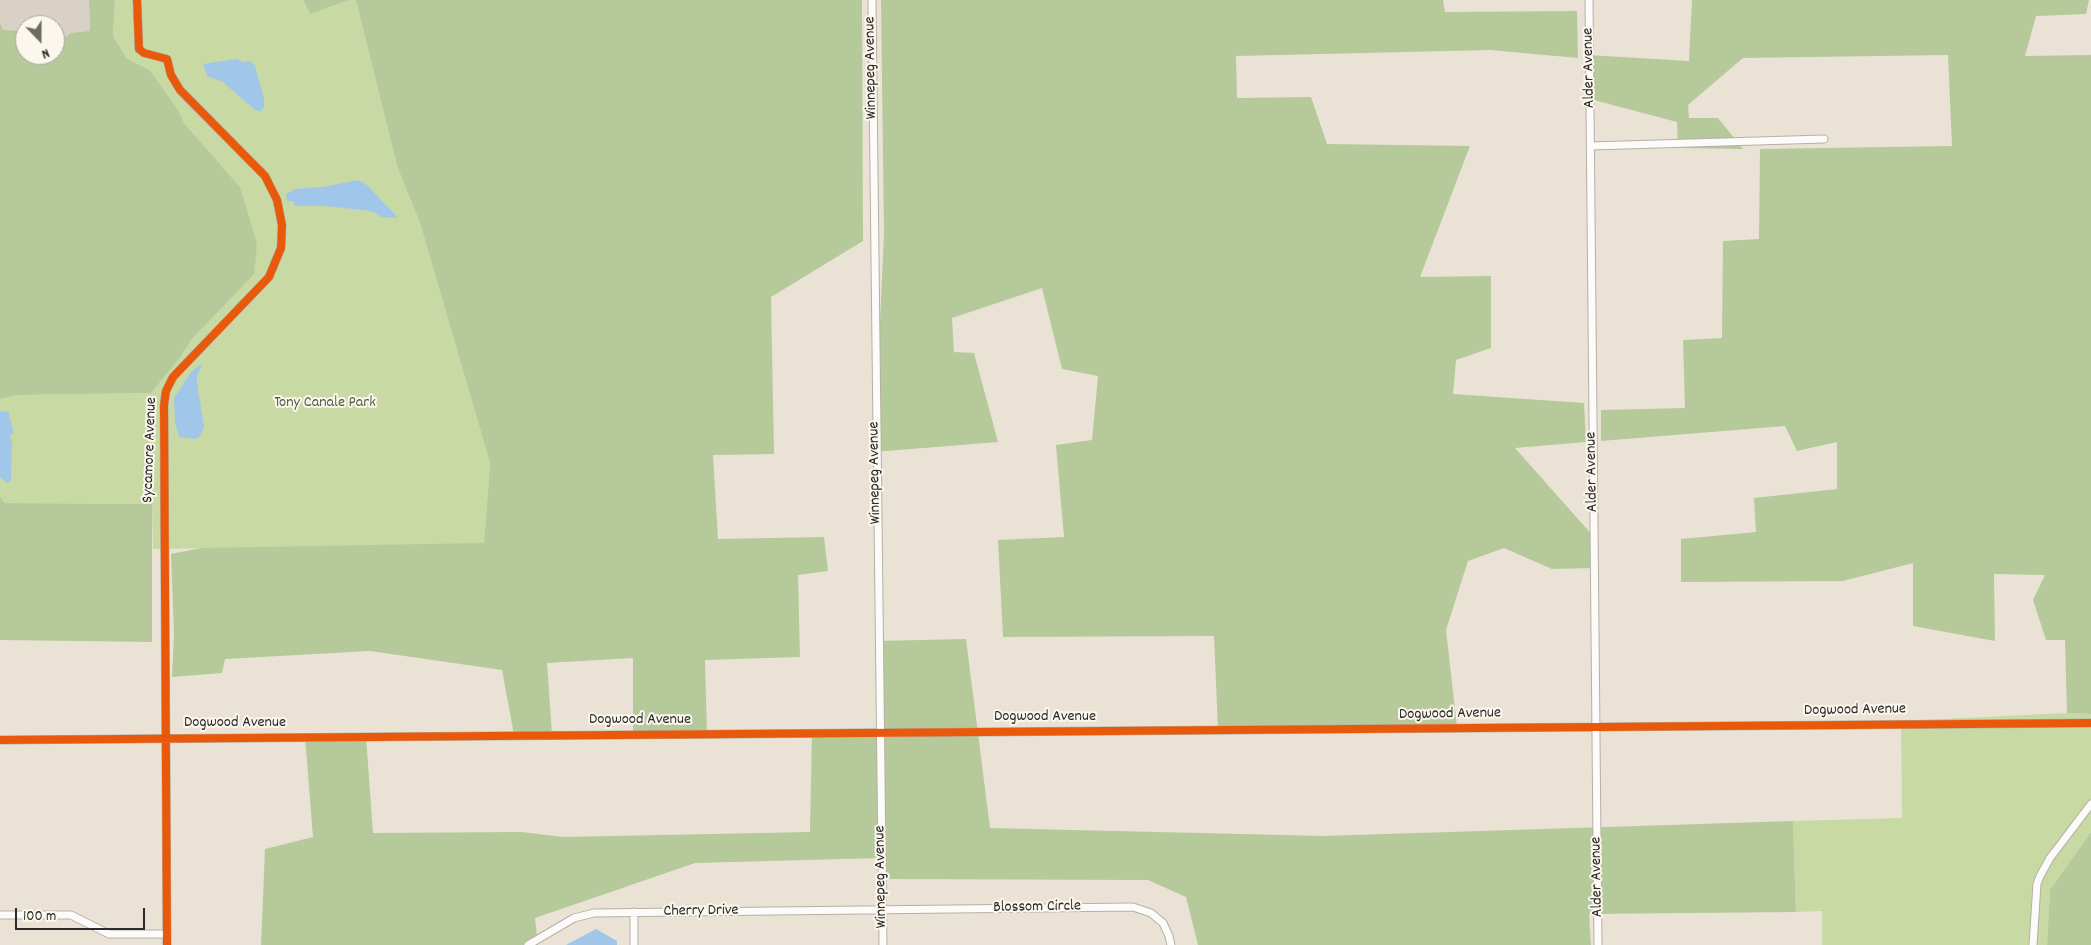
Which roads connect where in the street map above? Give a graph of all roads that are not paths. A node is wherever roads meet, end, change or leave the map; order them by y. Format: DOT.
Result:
graph roads {
  1 [pos="137,0"];
  2 [pos="872,0"];
  3 [pos="1589,0"];
  4 [pos="1824,138"];
  5 [pos="1591,146"];
  6 [pos="2091,723"];
  7 [pos="1596,727"];
  8 [pos="881,733"];
  9 [pos="167,739"];
  10 [pos="0,740"];
  11 [pos="2091,804"];
  12 [pos="882,910"];
  13 [pos="634,912"];
  14 [pos="0,915"];
  15 [pos="167,934"];
  16 [pos="167,945"];
  17 [pos="528,945"];
  18 [pos="634,945"];
  19 [pos="883,945"];
  20 [pos="1171,945"];
  21 [pos="1598,945"];
  22 [pos="2033,945"];
  1 -- 9 [label="street, Sycamore Avenue"];
  2 -- 8 [label="street, Winnepeg Avenue"];
  3 -- 5 [label="street, Alder Avenue"];
  4 -- 5 [label="street"];
  5 -- 7 [label="street, Alder Avenue"];
  6 -- 7 [label="street, Dogwood Avenue"];
  7 -- 8 [label="street, Dogwood Avenue"];
  7 -- 21 [label="street, Alder Avenue"];
  8 -- 9 [label="street, Dogwood Avenue"];
  8 -- 12 [label="street, Winnepeg Avenue"];
  9 -- 10 [label="street, Dogwood Avenue"];
  9 -- 15 [label="street, Sycamore Avenue"];
  11 -- 22 [label="street"];
  12 -- 13 [label="street, Cherry Drive"];
  12 -- 19 [label="street, Winnepeg Avenue"];
  12 -- 20 [label="street, Blossom Circle"];
  13 -- 17 [label="street, Cherry Drive"];
  13 -- 18 [label="street"];
  14 -- 15 [label="street"];
  15 -- 16 [label="street, Sycamore Avenue"];
}
